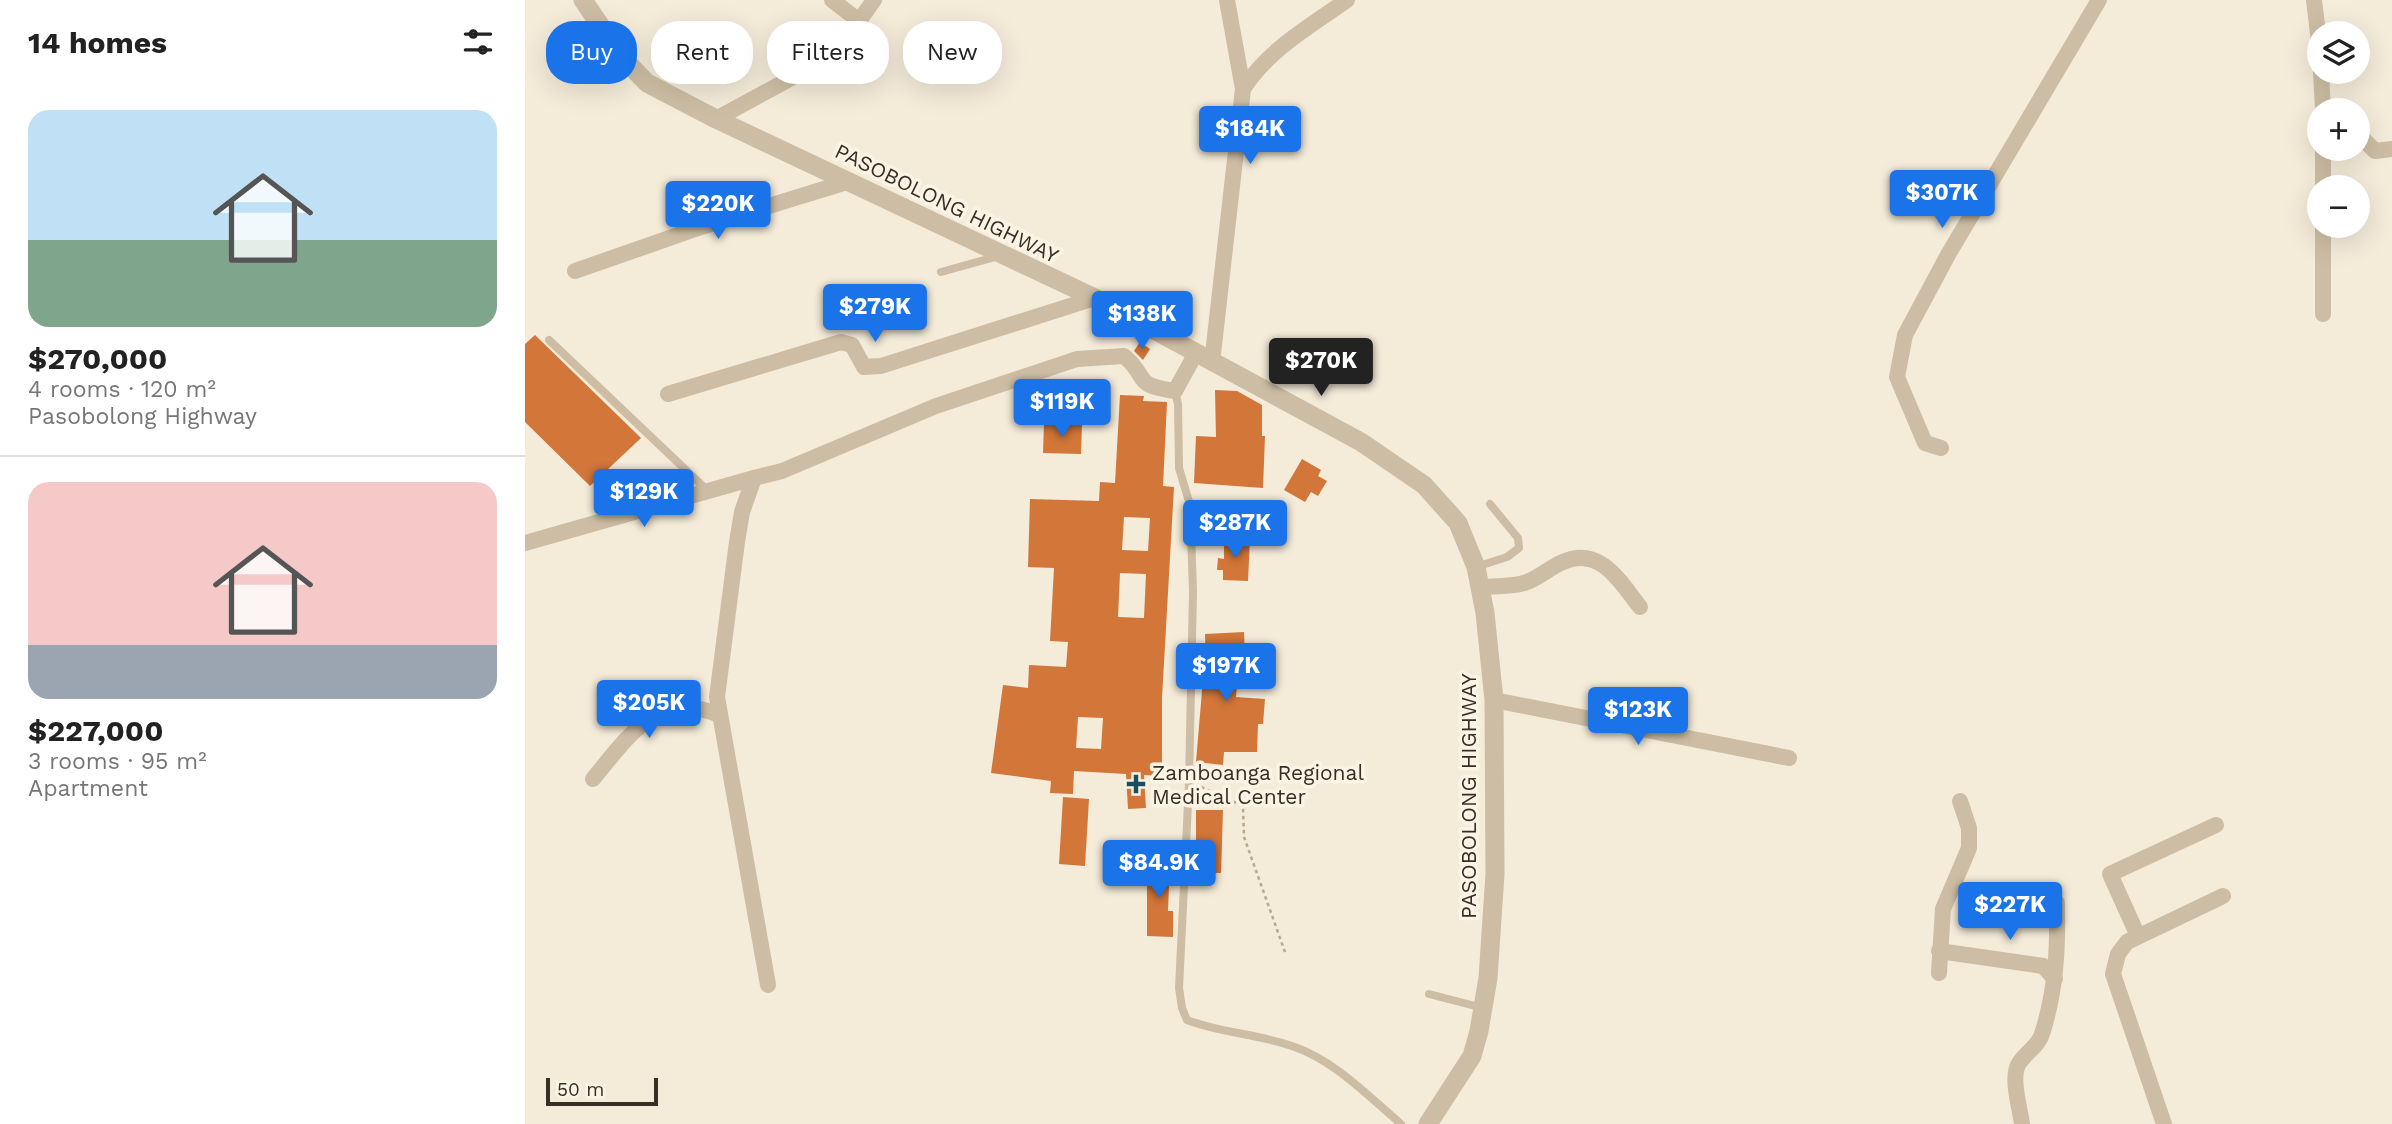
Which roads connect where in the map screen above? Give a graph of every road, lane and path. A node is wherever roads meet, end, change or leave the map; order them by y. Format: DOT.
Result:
graph roads {
  1 [pos="583,0"];
  2 [pos="832,0"];
  3 [pos="874,0"];
  4 [pos="1227,0"];
  5 [pos="1347,0"];
  6 [pos="2099,0"];
  7 [pos="2314,0"];
  8 [pos="859,21"];
  9 [pos="2316,21"];
  10 [pos="780,84"];
  11 [pos="1243,89"];
  12 [pos="716,119"];
  13 [pos="2370,146"];
  14 [pos="2392,149"];
  15 [pos="850,181"];
  16 [pos="2323,238"];
  17 [pos="1000,256"];
  18 [pos="575,271"];
  19 [pos="941,272"];
  20 [pos="1095,298"];
  21 [pos="2323,314"];
  22 [pos="549,340"];
  23 [pos="1204,358"];
  24 [pos="1175,391"];
  25 [pos="668,394"];
  26 [pos="1941,448"];
  27 [pos="754,478"];
  28 [pos="708,491"];
  29 [pos="1490,503"];
  30 [pos="525,543"];
  31 [pos="1476,567"];
  32 [pos="1481,587"];
  33 [pos="1640,607"];
  34 [pos="1494,701"];
  35 [pos="717,714"];
  36 [pos="1789,758"];
  37 [pos="593,779"];
  38 [pos="1189,783"];
  39 [pos="1960,801"];
  40 [pos="2216,825"];
  41 [pos="2223,896"];
  42 [pos="2057,903"];
  43 [pos="2138,936"];
  44 [pos="1939,951"];
  45 [pos="1286,952"];
  46 [pos="1939,973"];
  47 [pos="2055,979"];
  48 [pos="768,985"];
  49 [pos="1429,994"];
  50 [pos="1483,1008"];
  51 [pos="1401,1124"];
  52 [pos="1428,1124"];
  53 [pos="2022,1124"];
  54 [pos="2164,1124"];
  1 -- 12 [label="street, PASOBOLONG HIGHWAY"];
  2 -- 8 [label="street"];
  3 -- 8 [label="street"];
  4 -- 11 [label="street"];
  5 -- 11 [label="street"];
  6 -- 26 [label="street"];
  7 -- 9 [label="street"];
  10 -- 12 [label="street"];
  11 -- 23 [label="street"];
  12 -- 15 [label="street, PASOBOLONG HIGHWAY"];
  13 -- 14 [label="street"];
  15 -- 17 [label="street, PASOBOLONG HIGHWAY"];
  15 -- 18 [label="street"];
  16 -- 21 [label="street"];
  17 -- 19 [label="lane"];
  17 -- 20 [label="street, PASOBOLONG HIGHWAY"];
  20 -- 23 [label="street, PASOBOLONG HIGHWAY"];
  20 -- 25 [label="street"];
  22 -- 28 [label="lane"];
  23 -- 24 [label="street"];
  23 -- 31 [label="street, PASOBOLONG HIGHWAY"];
  24 -- 27 [label="street"];
  24 -- 38 [label="lane"];
  27 -- 28 [label="street"];
  27 -- 35 [label="street"];
  28 -- 30 [label="street"];
  29 -- 31 [label="lane"];
  31 -- 32 [label="street, PASOBOLONG HIGHWAY"];
  32 -- 33 [label="street"];
  32 -- 34 [label="street, PASOBOLONG HIGHWAY"];
  34 -- 36 [label="street"];
  34 -- 50 [label="street, PASOBOLONG HIGHWAY"];
  35 -- 37 [label="street"];
  35 -- 48 [label="street"];
  38 -- 45 [label="path"];
  38 -- 51 [label="lane"];
  39 -- 44 [label="street"];
  40 -- 43 [label="street"];
  41 -- 43 [label="street"];
  42 -- 47 [label="street"];
  43 -- 54 [label="street"];
  44 -- 46 [label="street"];
  44 -- 47 [label="street"];
  47 -- 53 [label="street"];
  49 -- 50 [label="lane"];
  50 -- 52 [label="street, PASOBOLONG HIGHWAY"];
}
